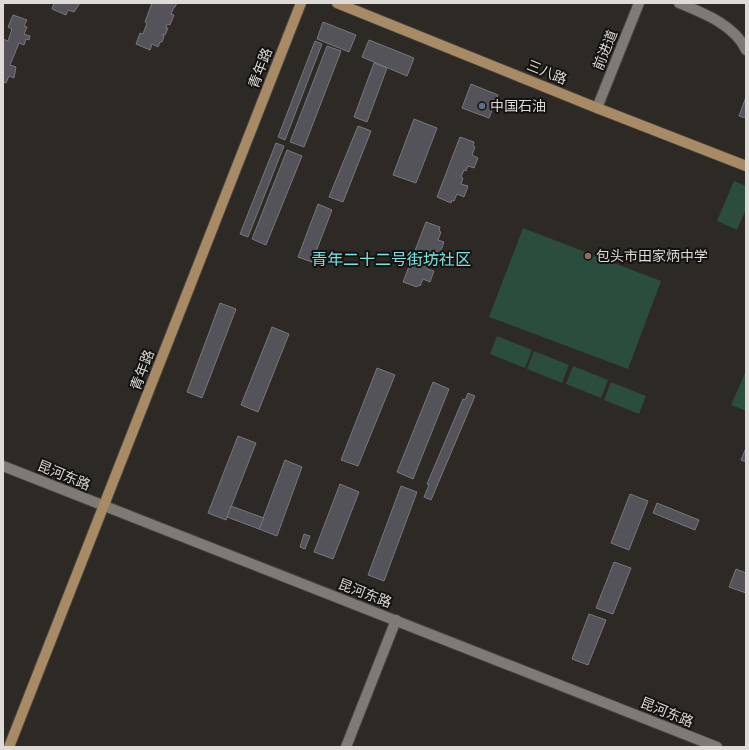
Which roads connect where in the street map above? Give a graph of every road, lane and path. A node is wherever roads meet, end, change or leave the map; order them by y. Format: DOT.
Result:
graph roads {
  1 [pos="301,3"];
  2 [pos="337,3"];
  3 [pos="639,3"];
  4 [pos="679,3"];
  5 [pos="746,50"];
  6 [pos="597,108"];
  7 [pos="746,166"];
  8 [pos="3,466"];
  9 [pos="103,506"];
  10 [pos="396,620"];
  11 [pos="699,744"];
  12 [pos="9,747"];
  13 [pos="346,747"];
  14 [pos="717,747"];
  1 -- 9 [label="main road, 青年路"];
  2 -- 6 [label="main road, 三八路"];
  3 -- 6 [label="street, 前进道"];
  4 -- 5 [label="street"];
  6 -- 7 [label="main road, 三八路"];
  8 -- 9 [label="street, 昆河东路"];
  9 -- 10 [label="street, 昆河东路"];
  9 -- 12 [label="main road, 青年路"];
  10 -- 11 [label="street, 昆河东路"];
  10 -- 13 [label="street"];
  11 -- 14 [label="street, 昆河东路"];
}
